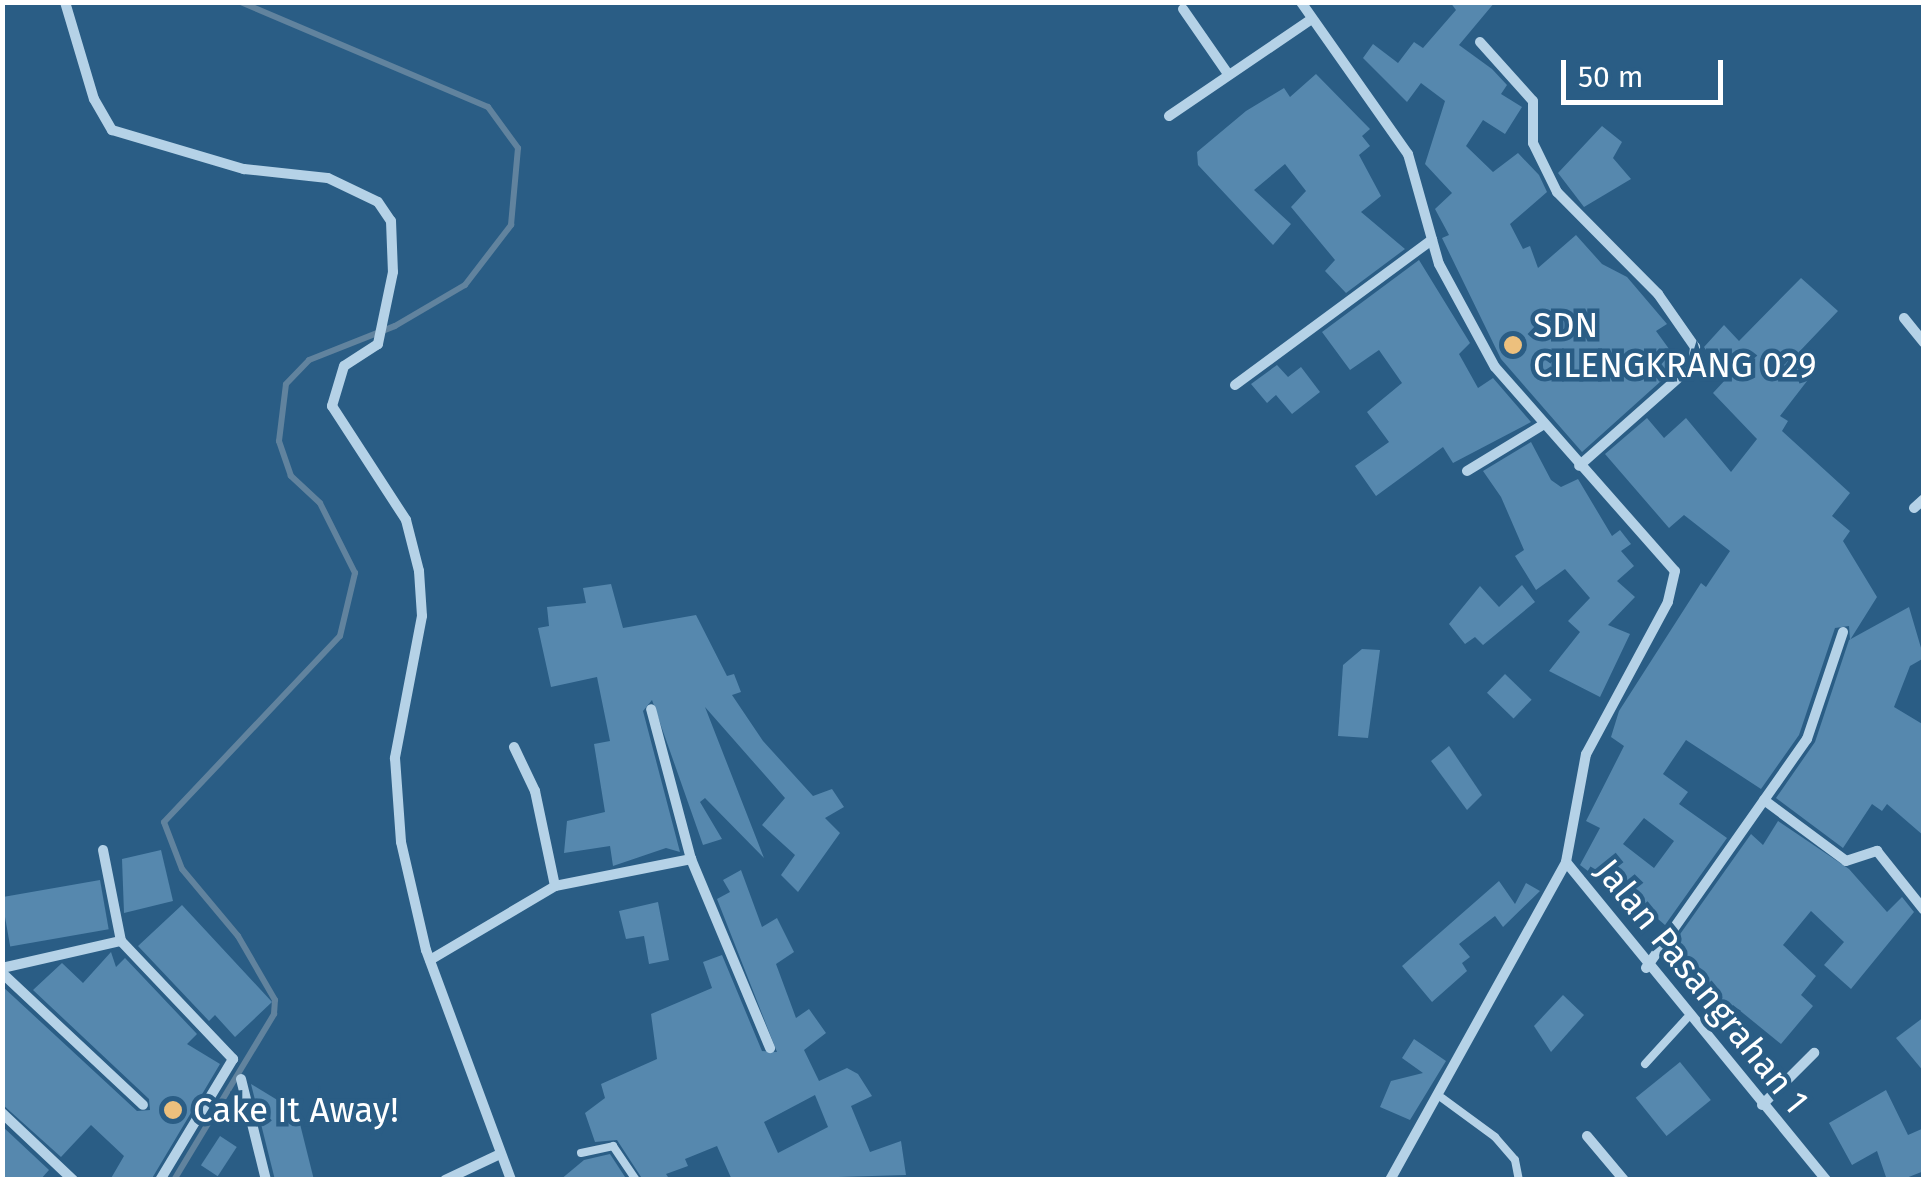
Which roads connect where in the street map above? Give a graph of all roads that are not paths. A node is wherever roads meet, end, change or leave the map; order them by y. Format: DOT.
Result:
graph roads {
  1 [pos="65,2"];
  2 [pos="1300,2"];
  3 [pos="1183,9"];
  4 [pos="1310,20"];
  5 [pos="1480,42"];
  6 [pos="1228,74"];
  7 [pos="1168,116"];
  8 [pos="1432,240"];
  9 [pos="1904,318"];
  10 [pos="1924,343"];
  11 [pos="1235,385"];
  12 [pos="1541,426"];
  13 [pos="1578,466"];
  14 [pos="1467,471"];
  15 [pos="1924,499"];
  16 [pos="1914,508"];
  17 [pos="1843,632"];
  18 [pos="652,709"];
  19 [pos="514,747"];
  20 [pos="1764,800"];
  21 [pos="103,850"];
  22 [pos="691,859"];
  23 [pos="1566,862"];
  24 [pos="555,886"];
  25 [pos="1924,910"];
  26 [pos="121,941"];
  27 [pos="430,960"];
  28 [pos="1646,968"];
  29 [pos="2,971"];
  30 [pos="1687,1018"];
  31 [pos="770,1048"];
  32 [pos="1814,1054"];
  33 [pos="1645,1064"];
  34 [pos="241,1079"];
  35 [pos="1442,1098"];
  36 [pos="144,1105"];
  37 [pos="1762,1105"];
  38 [pos="2,1114"];
  39 [pos="1586,1136"];
  40 [pos="581,1152"];
  41 [pos="500,1154"];
  42 [pos="72,1180"];
  43 [pos="160,1180"];
  44 [pos="266,1180"];
  45 [pos="445,1180"];
  46 [pos="511,1180"];
  47 [pos="636,1180"];
  48 [pos="1390,1180"];
  49 [pos="1519,1180"];
  50 [pos="1624,1180"];
  51 [pos="1826,1180"];
  1 -- 27 [label="street"];
  2 -- 4 [label="street, Jalan Pasangrahan 1"];
  3 -- 6 [label="street"];
  4 -- 6 [label="street"];
  4 -- 8 [label="street, Jalan Pasangrahan 1"];
  5 -- 13 [label="street"];
  6 -- 7 [label="street"];
  8 -- 11 [label="street"];
  8 -- 12 [label="street, Jalan Pasangrahan 1"];
  9 -- 10 [label="street"];
  12 -- 13 [label="street, Jalan Pasangrahan 1"];
  12 -- 14 [label="street"];
  13 -- 23 [label="street, Jalan Pasangrahan 1"];
  15 -- 16 [label="street"];
  17 -- 20 [label="street"];
  18 -- 22 [label="street"];
  19 -- 24 [label="street"];
  20 -- 25 [label="street"];
  20 -- 28 [label="street"];
  21 -- 26 [label="street"];
  22 -- 24 [label="street"];
  22 -- 31 [label="street"];
  23 -- 28 [label="street, Jalan Pasangrahan 1"];
  23 -- 35 [label="street"];
  24 -- 27 [label="street"];
  26 -- 29 [label="street"];
  26 -- 43 [label="street"];
  27 -- 41 [label="street"];
  28 -- 30 [label="street, Jalan Pasangrahan 1"];
  29 -- 36 [label="street"];
  30 -- 33 [label="lane"];
  30 -- 37 [label="street, Jalan Pasangrahan 1"];
  32 -- 37 [label="street"];
  34 -- 44 [label="street"];
  35 -- 48 [label="street"];
  35 -- 49 [label="lane"];
  37 -- 51 [label="street, Jalan Pasangrahan 1"];
  38 -- 42 [label="street"];
  39 -- 50 [label="street"];
  40 -- 47 [label="lane"];
  41 -- 45 [label="street"];
  41 -- 46 [label="street"];
}
